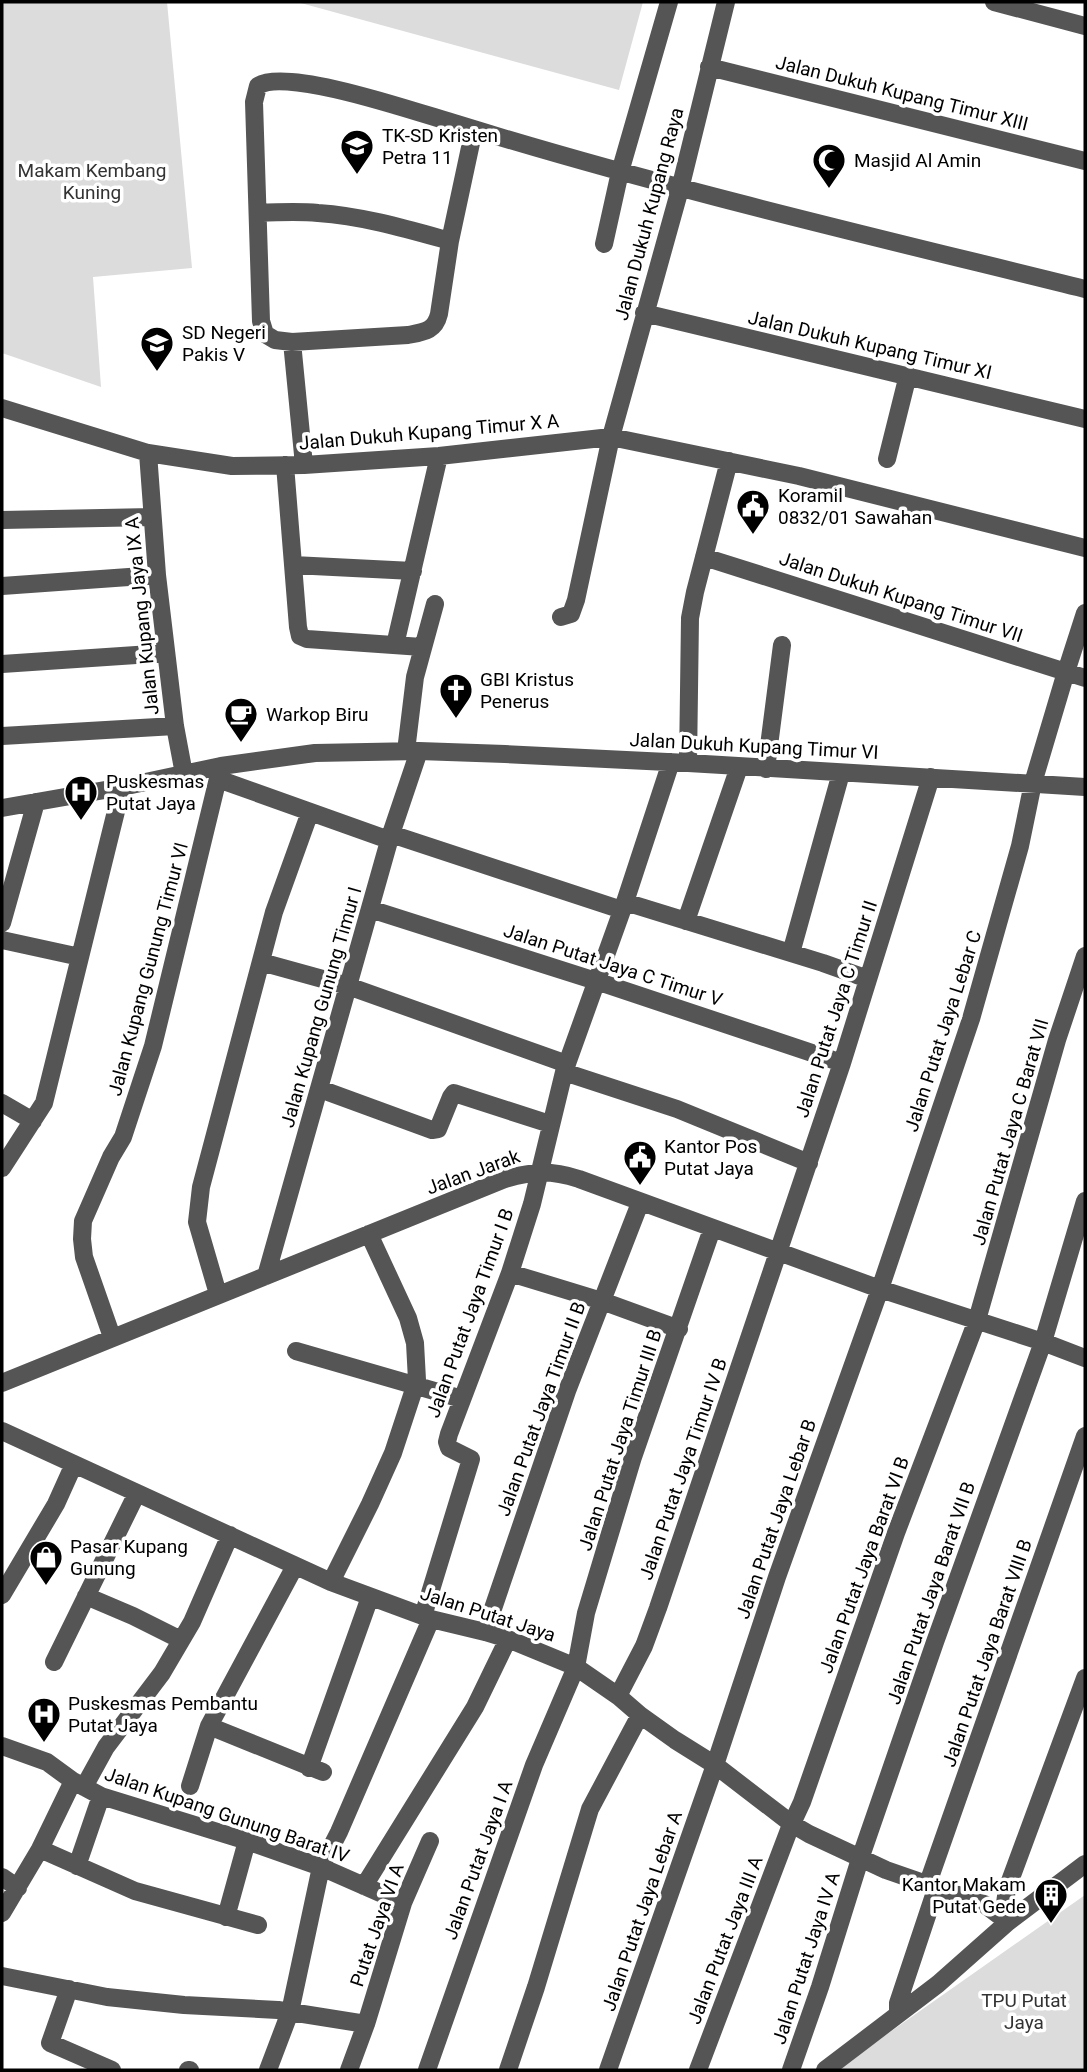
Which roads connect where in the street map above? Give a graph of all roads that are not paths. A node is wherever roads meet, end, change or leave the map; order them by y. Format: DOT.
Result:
graph roads {
  1 [pos="669,2"];
  2 [pos="726,2"];
  3 [pos="996,2"];
  4 [pos="1085,26"];
  5 [pos="709,67"];
  6 [pos="474,129"];
  7 [pos="1085,161"];
  8 [pos="620,172"];
  9 [pos="680,189"];
  10 [pos="258,213"];
  11 [pos="450,241"];
  12 [pos="604,244"];
  13 [pos="1085,289"];
  14 [pos="645,313"];
  15 [pos="292,342"];
  16 [pos="908,375"];
  17 [pos="2,408"];
  18 [pos="1085,419"];
  19 [pos="611,438"];
  20 [pos="148,453"];
  21 [pos="439,456"];
  22 [pos="887,459"];
  23 [pos="729,461"];
  24 [pos="285,465"];
  25 [pos="304,465"];
  26 [pos="152,517"];
  27 [pos="2,520"];
  28 [pos="1085,548"];
  29 [pos="704,557"];
  30 [pos="293,565"];
  31 [pos="413,571"];
  32 [pos="158,575"];
  33 [pos="2,586"];
  34 [pos="435,604"];
  35 [pos="1085,612"];
  36 [pos="561,617"];
  37 [pos="395,645"];
  38 [pos="782,645"];
  39 [pos="422,647"];
  40 [pos="166,653"];
  41 [pos="2,664"];
  42 [pos="1066,672"];
  43 [pos="1085,678"];
  44 [pos="175,726"];
  45 [pos="2,736"];
  46 [pos="413,751"];
  47 [pos="680,762"];
  48 [pos="739,767"];
  49 [pos="766,769"];
  50 [pos="220,773"];
  51 [pos="841,773"];
  52 [pos="184,774"];
  53 [pos="931,777"];
  54 [pos="1033,783"];
  55 [pos="122,787"];
  56 [pos="1085,787"];
  57 [pos="36,802"];
  58 [pos="2,808"];
  59 [pos="310,811"];
  60 [pos="390,837"];
  61 [pos="624,906"];
  62 [pos="370,909"];
  63 [pos="686,921"];
  64 [pos="2,923"];
  65 [pos="2,940"];
  66 [pos="791,953"];
  67 [pos="1085,956"];
  68 [pos="80,957"];
  69 [pos="261,962"];
  70 [pos="868,979"];
  71 [pos="596,981"];
  72 [pos="348,986"];
  73 [pos="842,1063"];
  74 [pos="565,1068"];
  75 [pos="320,1089"];
  76 [pos="2,1103"];
  77 [pos="33,1121"];
  78 [pos="550,1124"];
  79 [pos="808,1163"];
  80 [pos="2,1168"];
  81 [pos="539,1172"];
  82 [pos="1085,1201"];
  83 [pos="640,1203"];
  84 [pos="712,1229"];
  85 [pos="369,1234"];
  86 [pos="778,1253"];
  87 [pos="510,1273"];
  88 [pos="266,1276"];
  89 [pos="880,1289"];
  90 [pos="218,1294"];
  91 [pos="602,1301"];
  92 [pos="977,1320"];
  93 [pos="678,1329"];
  94 [pos="112,1337"];
  95 [pos="1043,1342"];
  96 [pos="296,1351"];
  97 [pos="1085,1358"];
  98 [pos="2,1383"];
  99 [pos="415,1385"];
  100 [pos="462,1399"];
  101 [pos="2,1431"];
  102 [pos="1085,1436"];
  103 [pos="74,1464"];
  104 [pos="137,1493"];
  105 [pos="230,1535"];
  106 [pos="295,1566"];
  107 [pos="331,1582"];
  108 [pos="2,1595"];
  109 [pos="86,1597"];
  110 [pos="370,1597"];
  111 [pos="427,1617"];
  112 [pos="485,1632"];
  113 [pos="508,1639"];
  114 [pos="181,1640"];
  115 [pos="54,1662"];
  116 [pos="576,1667"];
  117 [pos="1085,1678"];
  118 [pos="618,1696"];
  119 [pos="640,1715"];
  120 [pos="209,1726"];
  121 [pos="2,1746"];
  122 [pos="715,1765"];
  123 [pos="78,1784"];
  124 [pos="190,1786"];
  125 [pos="101,1796"];
  126 [pos="792,1824"];
  127 [pos="247,1841"];
  128 [pos="429,1841"];
  129 [pos="40,1849"];
  130 [pos="860,1858"];
  131 [pos="1085,1864"];
  132 [pos="77,1866"];
  133 [pos="321,1867"];
  134 [pos="2,1877"];
  135 [pos="933,1885"];
  136 [pos="364,1886"];
  137 [pos="18,1888"];
  138 [pos="403,1903"];
  139 [pos="2,1913"];
  140 [pos="226,1917"];
  141 [pos="1006,1920"];
  142 [pos="258,1925"];
  143 [pos="2,1976"];
  144 [pos="69,1989"];
  145 [pos="290,2012"];
  146 [pos="898,2014"];
  147 [pos="366,2024"];
  148 [pos="112,2070"];
  149 [pos="268,2070"];
  150 [pos="349,2070"];
  151 [pos="427,2070"];
  152 [pos="508,2070"];
  153 [pos="608,2070"];
  154 [pos="698,2070"];
  155 [pos="791,2070"];
  156 [pos="825,2070"];
  1 -- 8 [label="street, Jalan Dukuh Kupang Raya"];
  2 -- 5 [label="street, Jalan Dukuh Kupang Raya"];
  3 -- 4 [label="street"];
  5 -- 7 [label="street, Jalan Dukuh Kupang Timur XIII"];
  5 -- 9 [label="street, Jalan Dukuh Kupang Raya"];
  6 -- 8 [label="street"];
  6 -- 10 [label="street"];
  6 -- 11 [label="street"];
  8 -- 9 [label="street"];
  8 -- 12 [label="street, Jalan Dukuh Kupang Raya"];
  9 -- 13 [label="street"];
  9 -- 14 [label="street, Jalan Dukuh Kupang Raya"];
  10 -- 11 [label="street"];
  10 -- 15 [label="street"];
  11 -- 15 [label="street"];
  14 -- 16 [label="street, Jalan Dukuh Kupang Timur XI"];
  14 -- 19 [label="street, Jalan Dukuh Kupang Raya"];
  15 -- 25 [label="street"];
  16 -- 18 [label="street, Jalan Dukuh Kupang Timur XI"];
  16 -- 22 [label="street"];
  17 -- 20 [label="street, Jalan Dukuh Kupang Timur X A"];
  19 -- 21 [label="street, Jalan Dukuh Kupang Timur X A"];
  19 -- 23 [label="street, Jalan Dukuh Kupang Timur X A"];
  19 -- 36 [label="street, Jalan Dukuh Kupang Raya"];
  20 -- 24 [label="street, Jalan Dukuh Kupang Timur X A"];
  20 -- 26 [label="street, Jalan Kupang Jaya IX A"];
  21 -- 25 [label="street, Jalan Dukuh Kupang Timur X A"];
  21 -- 31 [label="street"];
  23 -- 28 [label="street, Jalan Dukuh Kupang Timur X A"];
  23 -- 29 [label="street, Jalan Putat Jaya Timur I B"];
  24 -- 25 [label="street, Jalan Dukuh Kupang Timur X A"];
  24 -- 30 [label="street"];
  26 -- 27 [label="street"];
  26 -- 32 [label="street, Jalan Kupang Jaya IX A"];
  29 -- 42 [label="street, Jalan Dukuh Kupang Timur VII"];
  29 -- 47 [label="street, Jalan Putat Jaya Timur I B"];
  30 -- 31 [label="street"];
  30 -- 37 [label="street"];
  31 -- 37 [label="street"];
  32 -- 33 [label="street"];
  32 -- 40 [label="street, Jalan Kupang Jaya IX A"];
  34 -- 39 [label="street, Jalan Kupang Gunung Timur I"];
  35 -- 42 [label="street, Jalan Putat Jaya Lebar C"];
  37 -- 39 [label="street"];
  38 -- 49 [label="street"];
  39 -- 46 [label="street, Jalan Kupang Gunung Timur I"];
  40 -- 41 [label="street"];
  40 -- 44 [label="street, Jalan Kupang Jaya IX A"];
  42 -- 43 [label="street, Jalan Dukuh Kupang Timur VII"];
  42 -- 54 [label="street, Jalan Putat Jaya Lebar C"];
  44 -- 45 [label="street"];
  44 -- 52 [label="street, Jalan Kupang Jaya IX A"];
  46 -- 47 [label="street, Jalan Dukuh Kupang Timur VI"];
  46 -- 50 [label="street, Jalan Dukuh Kupang Timur VI"];
  46 -- 60 [label="street, Jalan Kupang Gunung Timur I"];
  47 -- 48 [label="street, Jalan Dukuh Kupang Timur VI"];
  47 -- 61 [label="street, Jalan Putat Jaya Timur I B"];
  48 -- 49 [label="street, Jalan Dukuh Kupang Timur VI"];
  48 -- 63 [label="street"];
  49 -- 51 [label="street, Jalan Dukuh Kupang Timur VI"];
  50 -- 52 [label="street, Jalan Dukuh Kupang Timur VI"];
  50 -- 59 [label="street"];
  50 -- 94 [label="street, Jalan Kupang Gunung Timur VI"];
  51 -- 53 [label="street, Jalan Dukuh Kupang Timur VI"];
  51 -- 66 [label="street"];
  52 -- 55 [label="street, Jalan Dukuh Kupang Timur VI"];
  53 -- 54 [label="street, Jalan Dukuh Kupang Timur VI"];
  53 -- 70 [label="street, Jalan Putat Jaya C Timur II"];
  54 -- 56 [label="street, Jalan Dukuh Kupang Timur VI"];
  54 -- 89 [label="street, Jalan Putat Jaya Lebar C"];
  55 -- 57 [label="street, Jalan Dukuh Kupang Timur VI"];
  55 -- 68 [label="street"];
  57 -- 58 [label="street, Jalan Dukuh Kupang Timur VI"];
  57 -- 64 [label="street"];
  59 -- 60 [label="street"];
  59 -- 69 [label="street"];
  60 -- 61 [label="street"];
  60 -- 62 [label="street, Jalan Kupang Gunung Timur I"];
  61 -- 63 [label="street"];
  61 -- 71 [label="street, Jalan Putat Jaya Timur I B"];
  62 -- 71 [label="street, Jalan Putat Jaya C Timur V"];
  62 -- 72 [label="street, Jalan Kupang Gunung Timur I"];
  63 -- 66 [label="street"];
  65 -- 68 [label="street"];
  66 -- 70 [label="street"];
  67 -- 92 [label="street, Jalan Putat Jaya C Barat VII"];
  68 -- 77 [label="street"];
  69 -- 72 [label="street"];
  69 -- 90 [label="street"];
  70 -- 73 [label="street, Jalan Putat Jaya C Timur II"];
  71 -- 73 [label="street, Jalan Putat Jaya C Timur V"];
  71 -- 74 [label="street, Jalan Putat Jaya Timur I B"];
  72 -- 74 [label="street"];
  72 -- 75 [label="street, Jalan Kupang Gunung Timur I"];
  73 -- 79 [label="street, Jalan Putat Jaya C Timur II"];
  74 -- 78 [label="street, Jalan Putat Jaya Timur I B"];
  74 -- 79 [label="street"];
  75 -- 78 [label="street"];
  75 -- 88 [label="street, Jalan Kupang Gunung Timur I"];
  76 -- 77 [label="street"];
  77 -- 80 [label="street"];
  78 -- 81 [label="street, Jalan Putat Jaya Timur I B"];
  79 -- 86 [label="street, Jalan Putat Jaya C Timur II"];
  81 -- 83 [label="street, Jalan Jarak"];
  81 -- 85 [label="street, Jalan Jarak"];
  81 -- 87 [label="street, Jalan Putat Jaya Timur I B"];
  82 -- 95 [label="street, Jalan Putat Jaya Barat VII B"];
  83 -- 84 [label="street, Jalan Jarak"];
  83 -- 91 [label="street, Jalan Putat Jaya Timur II B"];
  84 -- 86 [label="street, Jalan Jarak"];
  84 -- 93 [label="street, Jalan Putat Jaya Timur III B"];
  85 -- 88 [label="street, Jalan Jarak"];
  85 -- 99 [label="street"];
  86 -- 89 [label="street, Jalan Jarak"];
  86 -- 118 [label="street, Jalan Putat Jaya Timur IV B"];
  87 -- 91 [label="street"];
  87 -- 100 [label="street, Jalan Putat Jaya Timur I B"];
  88 -- 90 [label="street, Jalan Jarak"];
  89 -- 92 [label="street, Jalan Jarak"];
  89 -- 122 [label="street, Jalan Putat Jaya Lebar B"];
  90 -- 94 [label="street, Jalan Jarak"];
  91 -- 93 [label="street"];
  91 -- 112 [label="street, Jalan Putat Jaya Timur II B"];
  92 -- 95 [label="street, Jalan Jarak"];
  92 -- 126 [label="street, Jalan Putat Jaya Barat VI B"];
  93 -- 116 [label="street, Jalan Putat Jaya Timur III B"];
  94 -- 98 [label="street, Jalan Jarak"];
  95 -- 97 [label="street, Jalan Jarak"];
  95 -- 130 [label="street, Jalan Putat Jaya Barat VII B"];
  96 -- 99 [label="street"];
  99 -- 100 [label="street"];
  99 -- 107 [label="street"];
  100 -- 111 [label="street, Jalan Putat Jaya Timur I B"];
  101 -- 103 [label="street, Jalan Putat Jaya"];
  102 -- 135 [label="street, Jalan Putat Jaya Barat VIII B"];
  103 -- 104 [label="street, Jalan Putat Jaya"];
  103 -- 108 [label="street"];
  104 -- 105 [label="street, Jalan Putat Jaya"];
  104 -- 109 [label="street"];
  105 -- 106 [label="street, Jalan Putat Jaya"];
  105 -- 114 [label="street"];
  106 -- 107 [label="street, Jalan Putat Jaya"];
  106 -- 120 [label="street"];
  107 -- 110 [label="street, Jalan Putat Jaya"];
  109 -- 114 [label="street"];
  109 -- 115 [label="street"];
  110 -- 111 [label="street, Jalan Putat Jaya"];
  110 -- 120 [label="street"];
  111 -- 112 [label="street, Jalan Putat Jaya"];
  111 -- 133 [label="street"];
  112 -- 113 [label="street, Jalan Putat Jaya"];
  113 -- 116 [label="street, Jalan Putat Jaya"];
  113 -- 136 [label="street"];
  114 -- 123 [label="street"];
  116 -- 118 [label="street, Jalan Putat Jaya"];
  116 -- 151 [label="street, Jalan Putat Jaya I A"];
  117 -- 141 [label="street"];
  118 -- 119 [label="street, Jalan Putat Jaya"];
  119 -- 122 [label="street, Jalan Putat Jaya"];
  119 -- 152 [label="street"];
  120 -- 124 [label="street"];
  121 -- 123 [label="street, Jalan Kupang Gunung Barat IV"];
  122 -- 126 [label="street, Jalan Putat Jaya"];
  122 -- 153 [label="street, Jalan Putat Jaya Lebar A"];
  123 -- 125 [label="street, Jalan Kupang Gunung Barat IV"];
  123 -- 129 [label="street"];
  125 -- 127 [label="street, Jalan Kupang Gunung Barat IV"];
  125 -- 132 [label="street"];
  126 -- 130 [label="street, Jalan Putat Jaya"];
  126 -- 154 [label="street, Jalan Putat Jaya III A"];
  127 -- 133 [label="street, Jalan Kupang Gunung Barat IV"];
  127 -- 140 [label="street"];
  128 -- 138 [label="street, Putat Jaya VI A"];
  129 -- 132 [label="street"];
  129 -- 137 [label="street"];
  130 -- 135 [label="street, Jalan Putat Jaya"];
  130 -- 155 [label="street, Jalan Putat Jaya IV A"];
  131 -- 141 [label="street"];
  132 -- 140 [label="street"];
  133 -- 136 [label="street, Jalan Kupang Gunung Barat IV"];
  133 -- 145 [label="street"];
  134 -- 137 [label="street"];
  135 -- 141 [label="street, Jalan Putat Jaya"];
  135 -- 146 [label="street, Jalan Putat Jaya Barat VIII B"];
  136 -- 138 [label="street, Jalan Kupang Gunung Barat IV"];
  137 -- 139 [label="street"];
  138 -- 147 [label="street, Putat Jaya VI A"];
  140 -- 142 [label="street"];
  141 -- 146 [label="street"];
  143 -- 144 [label="street"];
  144 -- 145 [label="street"];
  144 -- 148 [label="street"];
  145 -- 147 [label="street"];
  145 -- 149 [label="street"];
  146 -- 156 [label="street"];
  147 -- 150 [label="street, Putat Jaya VI A"];
}
